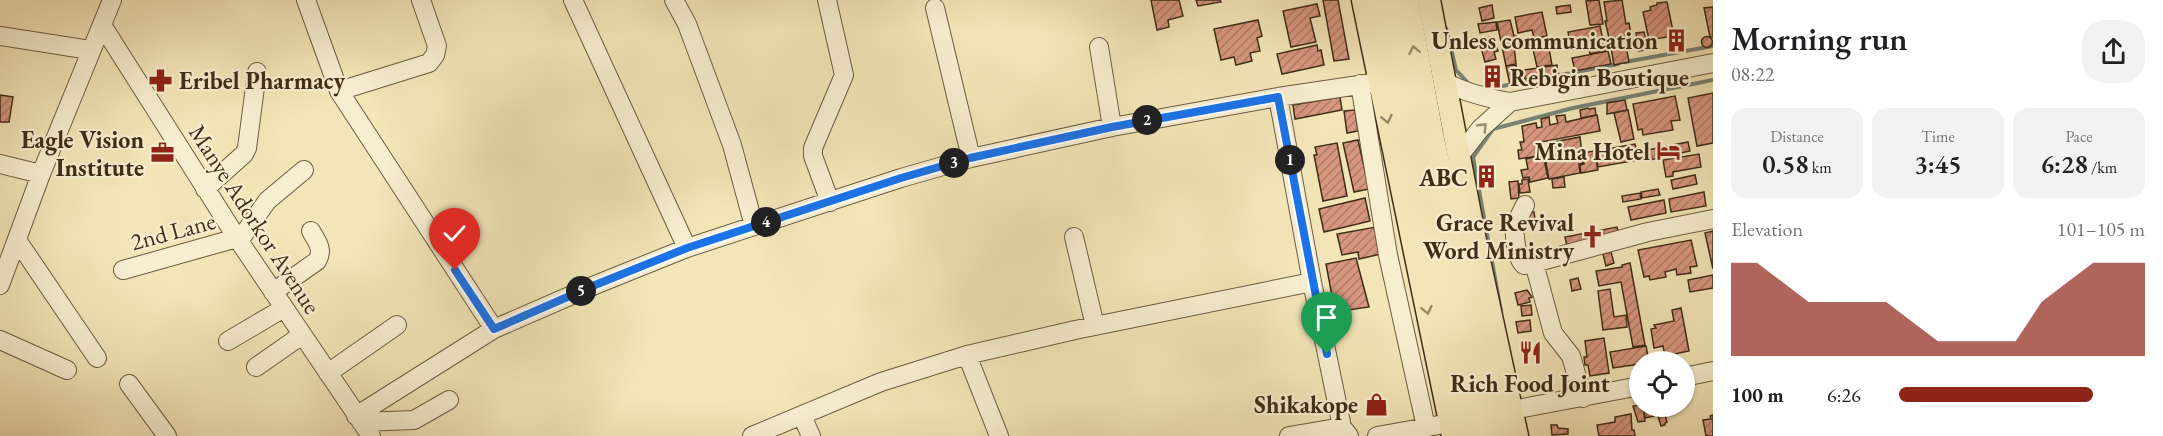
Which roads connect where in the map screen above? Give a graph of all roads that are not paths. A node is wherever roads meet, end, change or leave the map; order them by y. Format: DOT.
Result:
graph roads {
  1 [pos="112,0"];
  2 [pos="306,0"];
  3 [pos="421,0"];
  4 [pos="573,0"];
  5 [pos="674,0"];
  6 [pos="827,0"];
  7 [pos="1363,0"];
  8 [pos="1385,0"];
  9 [pos="1405,0"];
  10 [pos="1428,0"];
  11 [pos="935,8"];
  12 [pos="102,25"];
  13 [pos="0,36"];
  14 [pos="1100,47"];
  15 [pos="90,50"];
  16 [pos="1713,63"];
  17 [pos="257,72"];
  18 [pos="1444,82"];
  19 [pos="1370,83"];
  20 [pos="339,91"];
  21 [pos="1278,97"];
  22 [pos="1510,102"];
  23 [pos="1112,127"];
  24 [pos="1460,155"];
  25 [pos="970,158"];
  26 [pos="0,164"];
  27 [pos="303,170"];
  28 [pos="41,174"];
  29 [pos="206,189"];
  30 [pos="830,202"];
  31 [pos="1525,205"];
  32 [pos="1713,219"];
  33 [pos="754,226"];
  34 [pos="311,231"];
  35 [pos="1074,237"];
  36 [pos="17,240"];
  37 [pos="238,240"];
  38 [pos="687,248"];
  39 [pos="1533,263"];
  40 [pos="123,270"];
  41 [pos="1312,282"];
  42 [pos="0,285"];
  43 [pos="273,292"];
  44 [pos="284,309"];
  45 [pos="397,325"];
  46 [pos="1095,326"];
  47 [pos="494,329"];
  48 [pos="302,335"];
  49 [pos="0,340"];
  50 [pos="228,341"];
  51 [pos="967,355"];
  52 [pos="97,358"];
  53 [pos="256,367"];
  54 [pos="67,370"];
  55 [pos="1713,371"];
  56 [pos="328,373"];
  57 [pos="1695,375"];
  58 [pos="129,384"];
  59 [pos="1629,388"];
  60 [pos="1583,398"];
  61 [pos="449,400"];
  62 [pos="1512,410"];
  63 [pos="802,416"];
  64 [pos="363,425"];
  65 [pos="1426,427"];
  66 [pos="1451,430"];
  67 [pos="1345,432"];
  68 [pos="1314,434"];
  69 [pos="167,436"];
  70 [pos="752,436"];
  71 [pos="811,436"];
  72 [pos="999,436"];
  73 [pos="1289,436"];
  74 [pos="1381,436"];
  75 [pos="1473,436"];
  76 [pos="1494,436"];
  77 [pos="1517,436"];
  1 -- 12 [label="street"];
  2 -- 20 [label="street"];
  3 -- 20 [label="street"];
  4 -- 38 [label="street"];
  5 -- 33 [label="street"];
  6 -- 30 [label="street"];
  7 -- 19 [label="main road"];
  8 -- 75 [label="highway"];
  76 -- 9 [label="highway, one-way"];
  10 -- 18 [label="main road"];
  11 -- 25 [label="street"];
  12 -- 15 [label="street"];
  12 -- 29 [label="street, Manye Adorkor Avenue"];
  13 -- 15 [label="street"];
  14 -- 23 [label="street"];
  15 -- 28 [label="street"];
  16 -- 22 [label="street"];
  17 -- 29 [label="street"];
  18 -- 22 [label="street"];
  18 -- 24 [label="main road"];
  19 -- 21 [label="street"];
  19 -- 65 [label="street"];
  19 -- 66 [label="main road, one-way"];
  20 -- 47 [label="street"];
  21 -- 23 [label="street"];
  21 -- 41 [label="street"];
  24 -- 22 [label="street, one-way"];
  23 -- 25 [label="street"];
  24 -- 62 [label="main road"];
  25 -- 30 [label="street"];
  26 -- 28 [label="street"];
  27 -- 37 [label="street"];
  28 -- 36 [label="street"];
  29 -- 37 [label="street, Manye Adorkor Avenue"];
  30 -- 33 [label="street"];
  31 -- 39 [label="street"];
  32 -- 39 [label="street"];
  33 -- 38 [label="street"];
  34 -- 43 [label="street"];
  35 -- 46 [label="street"];
  36 -- 42 [label="street"];
  36 -- 52 [label="street"];
  37 -- 40 [label="street, 2nd Lane"];
  37 -- 43 [label="street, Manye Adorkor Avenue"];
  38 -- 47 [label="street"];
  39 -- 60 [label="street"];
  41 -- 46 [label="street"];
  41 -- 67 [label="street"];
  43 -- 44 [label="street, Manye Adorkor Avenue"];
  44 -- 48 [label="street, Manye Adorkor Avenue"];
  44 -- 50 [label="street"];
  45 -- 56 [label="street"];
  46 -- 51 [label="street"];
  47 -- 64 [label="street"];
  48 -- 53 [label="street"];
  48 -- 56 [label="street, Manye Adorkor Avenue"];
  49 -- 54 [label="street"];
  51 -- 63 [label="street"];
  51 -- 72 [label="street"];
  55 -- 57 [label="street"];
  56 -- 64 [label="street, Manye Adorkor Avenue"];
  58 -- 69 [label="street"];
  59 -- 60 [label="street"];
  60 -- 62 [label="street"];
  61 -- 64 [label="street"];
  62 -- 77 [label="main road"];
  63 -- 70 [label="street"];
  63 -- 71 [label="street"];
  65 -- 66 [label="street"];
  65 -- 74 [label="street"];
  67 -- 68 [label="street"];
  68 -- 73 [label="street"];
}
